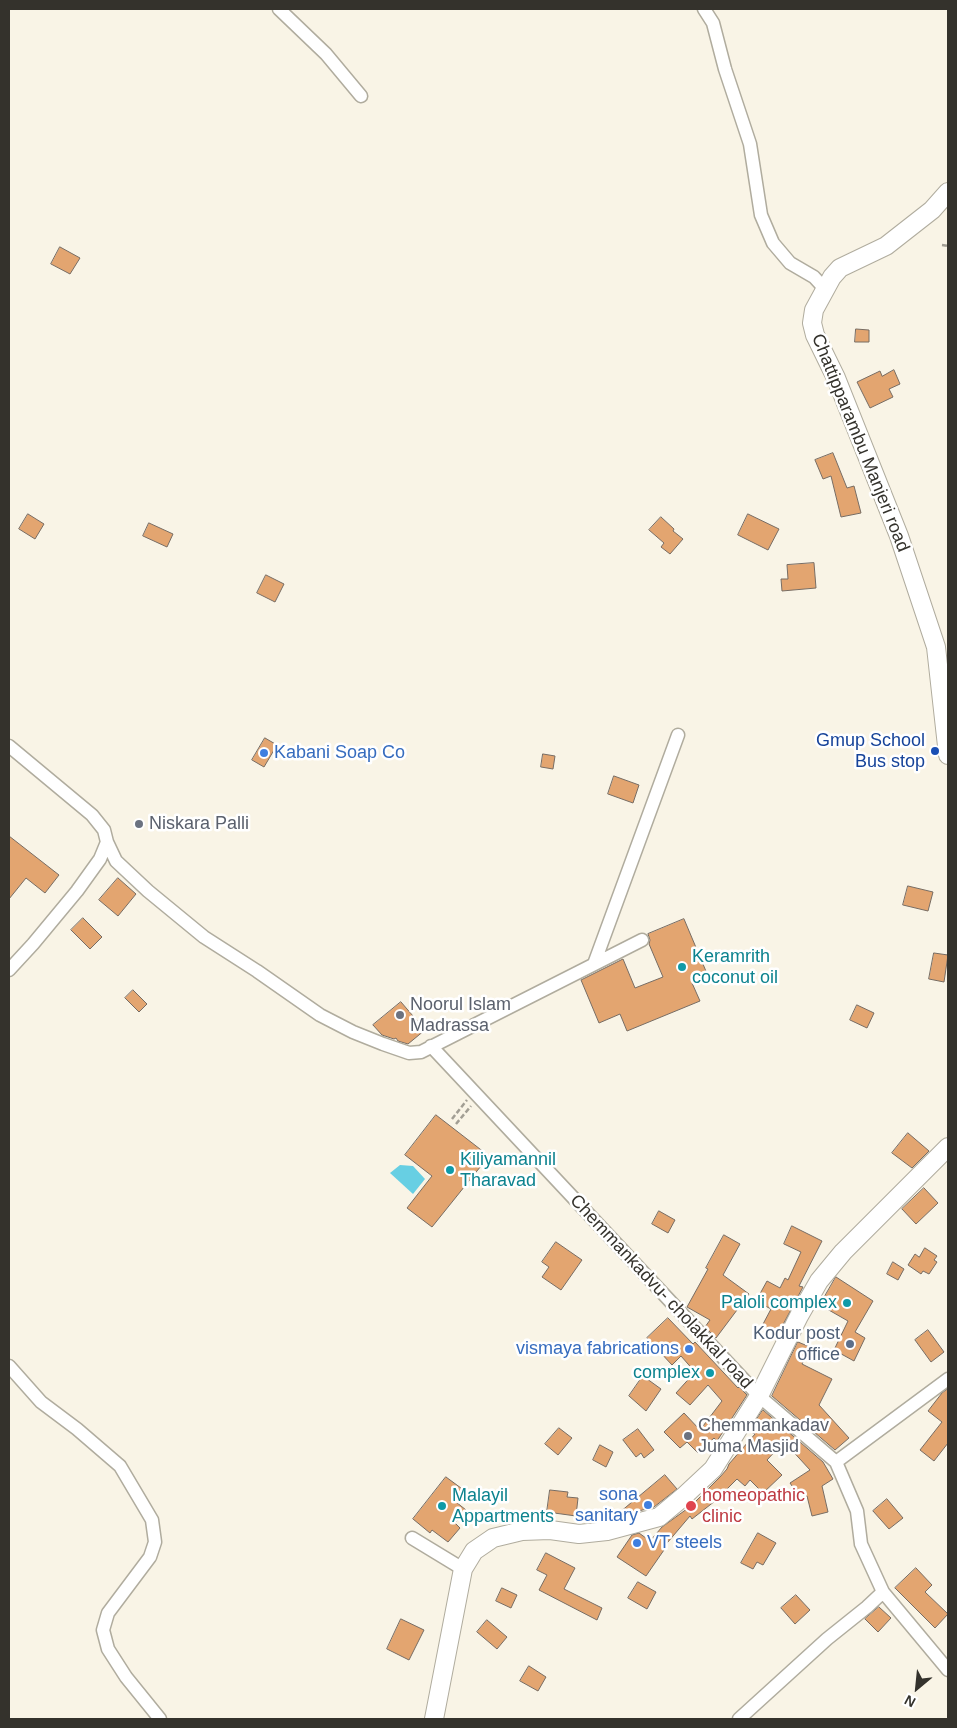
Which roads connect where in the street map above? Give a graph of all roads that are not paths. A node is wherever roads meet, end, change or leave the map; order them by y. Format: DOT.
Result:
graph roads {
  1 [pos="279,9"];
  2 [pos="704,9"];
  3 [pos="361,96"];
  4 [pos="948,192"];
  5 [pos="825,289"];
  6 [pos="678,735"];
  7 [pos="9,746"];
  8 [pos="948,755"];
  9 [pos="107,842"];
  10 [pos="642,940"];
  11 [pos="594,964"];
  12 [pos="9,970"];
  13 [pos="431,1046"];
  14 [pos="948,1147"];
  15 [pos="9,1366"];
  16 [pos="948,1379"];
  17 [pos="759,1396"];
  18 [pos="836,1462"];
  19 [pos="412,1538"];
  20 [pos="463,1569"];
  21 [pos="883,1592"];
  22 [pos="948,1670"];
  23 [pos="160,1719"];
  24 [pos="434,1719"];
  25 [pos="739,1719"];
  1 -- 3 [label="street"];
  2 -- 5 [label="street"];
  4 -- 5 [label="main road, Chattipparambu Manjeri road"];
  5 -- 8 [label="main road, Chattipparambu Manjeri road"];
  6 -- 11 [label="street"];
  7 -- 9 [label="street"];
  9 -- 12 [label="street"];
  9 -- 13 [label="street"];
  10 -- 11 [label="street"];
  11 -- 13 [label="street"];
  13 -- 17 [label="street, Chemmankadvu- cholakkal road"];
  14 -- 17 [label="main road"];
  15 -- 23 [label="street"];
  16 -- 18 [label="street"];
  17 -- 18 [label="street, Chemmankadvu- cholakkal road"];
  17 -- 20 [label="main road"];
  18 -- 21 [label="street"];
  19 -- 20 [label="street"];
  20 -- 24 [label="main road"];
  21 -- 22 [label="street"];
  21 -- 25 [label="street"];
}
